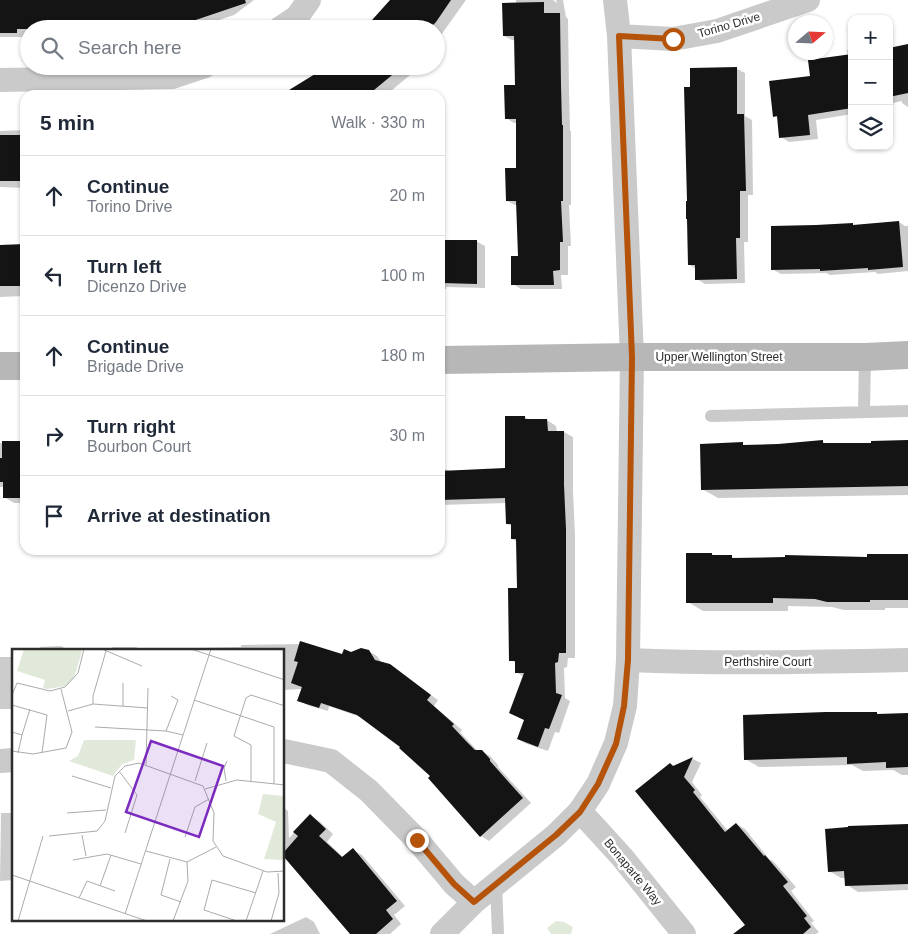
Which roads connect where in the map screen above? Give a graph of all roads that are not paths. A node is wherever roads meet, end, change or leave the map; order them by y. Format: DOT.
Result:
graph roads {
  1 [pos="309,0"];
  2 [pos="615,0"];
  3 [pos="808,0"];
  4 [pos="292,20"];
  5 [pos="619,36"];
  6 [pos="178,75"];
  7 [pos="0,80"];
  8 [pos="908,355"];
  9 [pos="632,357"];
  10 [pos="865,357"];
  11 [pos="445,360"];
  12 [pos="0,366"];
  13 [pos="20,366"];
  14 [pos="908,411"];
  15 [pos="864,412"];
  16 [pos="711,416"];
  17 [pos="628,660"];
  18 [pos="908,660"];
  19 [pos="285,751"];
  20 [pos="580,812"];
  21 [pos="496,884"];
  22 [pos="474,902"];
  23 [pos="442,934"];
  24 [pos="498,934"];
  25 [pos="684,934"];
  1 -- 4 [label="street"];
  2 -- 5 [label="street"];
  3 -- 5 [label="street, Torino Drive"];
  5 -- 9 [label="street"];
  6 -- 7 [label="street"];
  8 -- 10 [label="main road, Upper Wellington Street"];
  9 -- 10 [label="main road, Upper Wellington Street"];
  9 -- 11 [label="main road, Upper Wellington Street"];
  9 -- 17 [label="street"];
  10 -- 15 [label="lane"];
  12 -- 13 [label="main road"];
  14 -- 15 [label="lane"];
  15 -- 16 [label="lane"];
  17 -- 18 [label="street, Perthshire Court"];
  17 -- 20 [label="street"];
  19 -- 22 [label="street"];
  20 -- 21 [label="street"];
  20 -- 25 [label="street, Bonaparte Way"];
  21 -- 22 [label="street"];
  21 -- 24 [label="lane"];
  22 -- 23 [label="street"];
}
